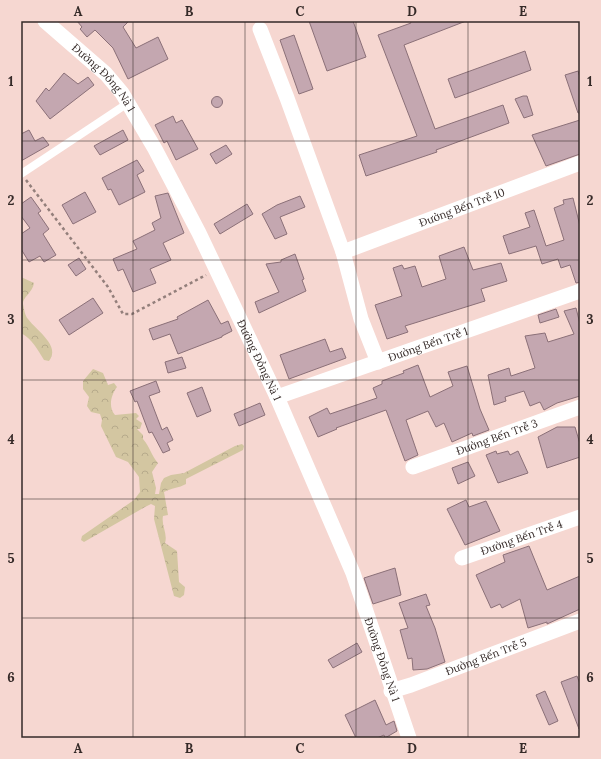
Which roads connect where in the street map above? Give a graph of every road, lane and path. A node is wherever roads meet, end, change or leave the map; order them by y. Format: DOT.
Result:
graph roads {
  1 [pos="45,21"];
  2 [pos="260,29"];
  3 [pos="128,103"];
  4 [pos="580,163"];
  5 [pos="21,174"];
  6 [pos="343,252"];
  7 [pos="216,269"];
  8 [pos="580,292"];
  9 [pos="378,362"];
  10 [pos="277,397"];
  11 [pos="580,408"];
  12 [pos="413,467"];
  13 [pos="580,517"];
  14 [pos="462,558"];
  15 [pos="580,621"];
  16 [pos="391,691"];
  17 [pos="409,738"];
  1 -- 3 [label="street, Đường Đồng Nà 1"];
  2 -- 6 [label="street"];
  3 -- 5 [label="lane"];
  3 -- 7 [label="street, Đường Đồng Nà 1"];
  4 -- 6 [label="street, Đường Bến Trễ 10"];
  5 -- 7 [label="path"];
  6 -- 9 [label="street"];
  7 -- 10 [label="street, Đường Đồng Nà 1"];
  8 -- 9 [label="street, Đường Bến Trễ 1"];
  9 -- 10 [label="street, Đường Bến Trễ 1"];
  10 -- 16 [label="street, Đường Đồng Nà 1"];
  11 -- 12 [label="street, Đường Bến Trễ 3"];
  13 -- 14 [label="street, Đường Bến Trễ 4"];
  15 -- 16 [label="street, Đường Bến Trễ 5"];
  16 -- 17 [label="street, Đường Đồng Nà 1"];
}
